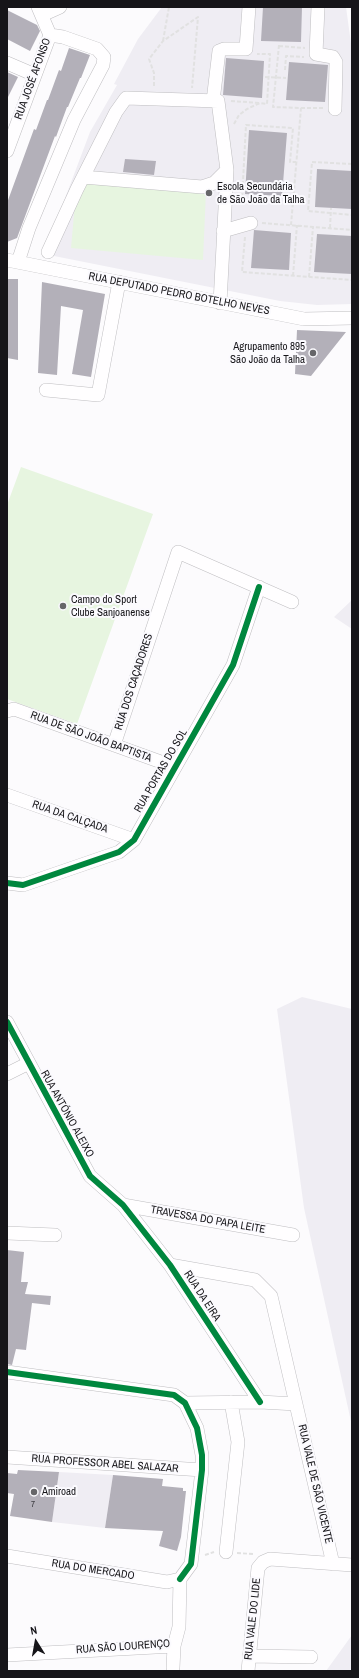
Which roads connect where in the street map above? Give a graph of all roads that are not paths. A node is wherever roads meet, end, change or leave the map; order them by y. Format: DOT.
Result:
graph roads {
  1 [pos="60,7"];
  2 [pos="250,7"];
  3 [pos="318,7"];
  4 [pos="40,11"];
  5 [pos="50,35"];
  6 [pos="7,63"];
  7 [pos="35,74"];
  8 [pos="213,101"];
  9 [pos="331,109"];
  10 [pos="7,151"];
  11 [pos="227,170"];
  12 [pos="83,177"];
  13 [pos="251,223"];
  14 [pos="223,231"];
  15 [pos="48,252"];
  16 [pos="13,261"];
  17 [pos="119,282"];
  18 [pos="220,303"];
  19 [pos="352,318"];
  20 [pos="46,390"];
  21 [pos="259,587"];
  22 [pos="292,602"];
  23 [pos="7,711"];
  24 [pos="114,745"];
  25 [pos="176,767"];
  26 [pos="7,795"];
  27 [pos="134,840"];
  28 [pos="7,883"];
  29 [pos="7,1022"];
  30 [pos="28,1064"];
  31 [pos="7,1074"];
  32 [pos="123,1205"];
  33 [pos="7,1233"];
  34 [pos="55,1235"];
  35 [pos="293,1236"];
  36 [pos="170,1265"];
  37 [pos="7,1372"];
  38 [pos="231,1402"];
  39 [pos="260,1402"];
  40 [pos="185,1403"];
  41 [pos="296,1404"];
  42 [pos="7,1457"];
  43 [pos="202,1470"];
  44 [pos="226,1550"];
  45 [pos="7,1556"];
  46 [pos="333,1564"];
  47 [pos="352,1565"];
  48 [pos="180,1580"];
  49 [pos="174,1646"];
  50 [pos="7,1655"];
  51 [pos="249,1656"];
  52 [pos="311,1657"];
  53 [pos="173,1668"];
  54 [pos="248,1671"];
  1 -- 4 [label="street"];
  2 -- 8 [label="street"];
  3 -- 9 [label="street"];
  4 -- 5 [label="street, RUA JOSÉ AFONSO"];
  5 -- 7 [label="street, RUA JOSÉ AFONSO"];
  5 -- 16 [label="street"];
  6 -- 7 [label="street"];
  7 -- 10 [label="street, RUA JOSÉ AFONSO"];
  8 -- 11 [label="street"];
  8 -- 12 [label="street"];
  11 -- 12 [label="street"];
  11 -- 14 [label="street"];
  12 -- 15 [label="street"];
  13 -- 14 [label="street"];
  14 -- 18 [label="street"];
  16 -- 17 [label="street, RUA DEPUTADO PEDRO BOTELHO NEVES"];
  17 -- 18 [label="street, RUA DEPUTADO PEDRO BOTELHO NEVES"];
  17 -- 20 [label="street"];
  18 -- 19 [label="street, RUA DEPUTADO PEDRO BOTELHO NEVES"];
  21 -- 22 [label="street"];
  21 -- 24 [label="street, RUA DOS CAÇADORES"];
  21 -- 25 [label="street, RUA PORTAS DO SOL"];
  23 -- 24 [label="street, RUA DE SÃO JOÃO BAPTISTA"];
  24 -- 25 [label="street, RUA DE SÃO JOÃO BAPTISTA"];
  25 -- 27 [label="street, RUA PORTAS DO SOL"];
  26 -- 27 [label="street, RUA DA CALÇADA"];
  27 -- 28 [label="street, RUA PORTAS DO SOL"];
  29 -- 30 [label="street, RUA ANTÓNIO ALEIXO"];
  30 -- 31 [label="street"];
  30 -- 32 [label="street, RUA ANTÓNIO ALEIXO"];
  32 -- 35 [label="street, TRAVESSA DO PAPA LEITE"];
  32 -- 36 [label="street, RUA DA EIRA"];
  33 -- 34 [label="street"];
  36 -- 39 [label="street, RUA DA EIRA"];
  36 -- 41 [label="street, RUA VALE DE SÃO VICENTE"];
  37 -- 40 [label="street"];
  38 -- 39 [label="street"];
  38 -- 40 [label="street"];
  38 -- 44 [label="street"];
  39 -- 41 [label="street"];
  40 -- 43 [label="street"];
  41 -- 46 [label="street, RUA VALE DE SÃO VICENTE"];
  42 -- 43 [label="street, RUA PROFESSOR ABEL SALAZAR"];
  43 -- 48 [label="street"];
  45 -- 48 [label="street, RUA DO MERCADO"];
  46 -- 47 [label="street"];
  46 -- 51 [label="street, RUA VALE DO LIDE"];
  48 -- 49 [label="street, RUA SÃO LOURENÇO"];
  49 -- 50 [label="street, RUA SÃO LOURENÇO"];
  49 -- 53 [label="street"];
  51 -- 52 [label="street"];
  51 -- 54 [label="street, RUA VALE DO LIDE"];
}
